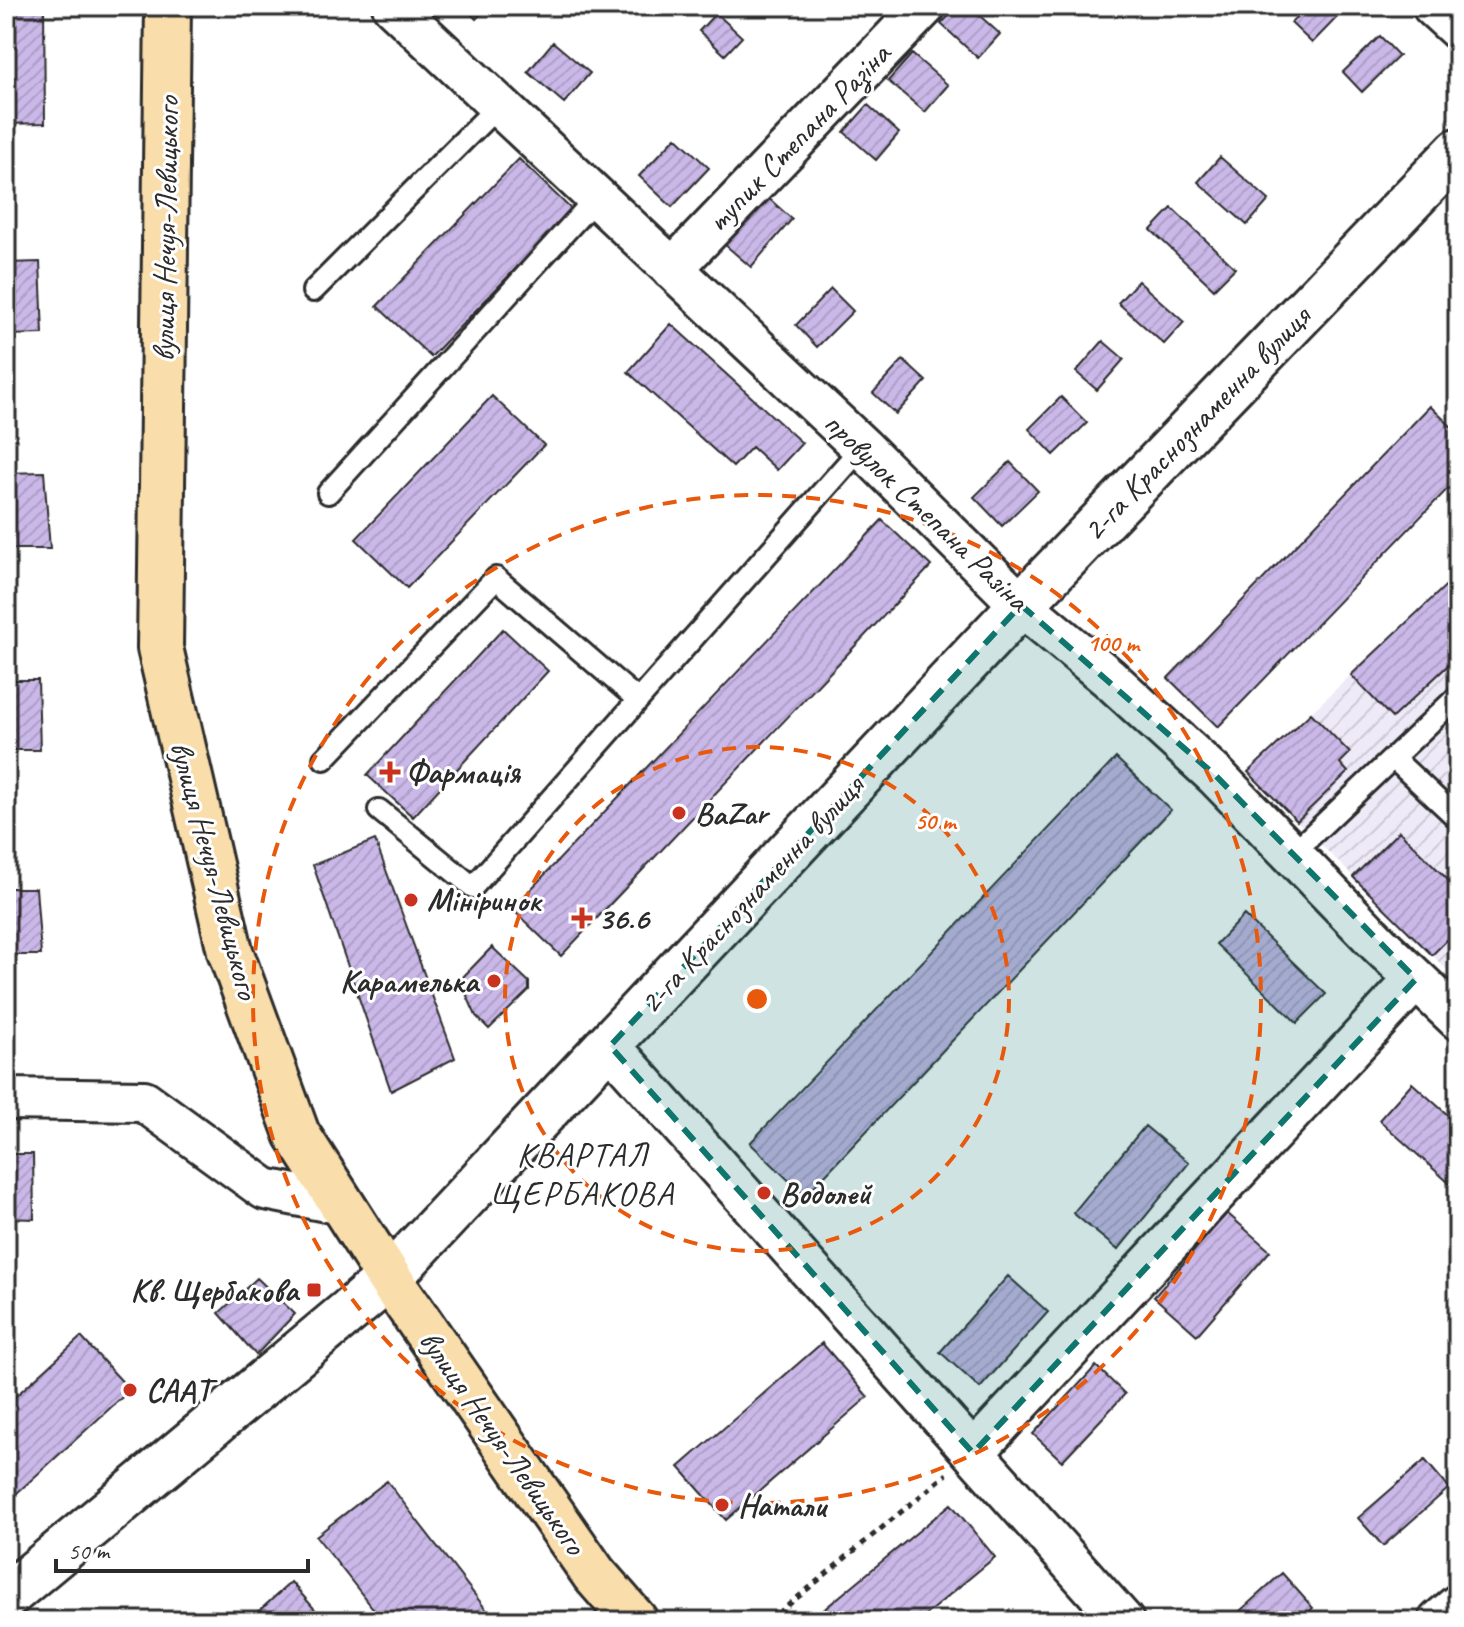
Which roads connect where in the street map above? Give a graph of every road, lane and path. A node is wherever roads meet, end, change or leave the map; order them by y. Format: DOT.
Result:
graph roads {
  1 [pos="168,6"];
  2 [pos="393,6"];
  3 [pos="925,6"];
  4 [pos="1433,6"];
  5 [pos="1458,29"];
  6 [pos="498,106"];
  7 [pos="1458,151"];
  8 [pos="596,198"];
  9 [pos="672,269"];
  10 [pos="313,291"];
  11 [pos="862,447"];
  12 [pos="328,493"];
  13 [pos="1021,605"];
  14 [pos="1458,696"];
  15 [pos="638,700"];
  16 [pos="1393,758"];
  17 [pos="324,759"];
  18 [pos="379,810"];
  19 [pos="1458,819"];
  20 [pos="1292,854"];
  21 [pos="1416,979"];
  22 [pos="1458,1019"];
  23 [pos="610,1046"];
  24 [pos="6,1099"];
  25 [pos="341,1204"];
  26 [pos="389,1278"];
  27 [pos="973,1453"];
  28 [pos="6,1597"];
  29 [pos="1458,1605"];
  30 [pos="635,1621"];
  31 [pos="769,1621"];
  32 [pos="1123,1621"];
  33 [pos="1439,1621"];
  1 -- 25 [label="main road, вулиця Нечуя-Левицького"];
  2 -- 6 [label="street, провулок Степана Разіна"];
  3 -- 9 [label="street, тупик Степана Разіна"];
  4 -- 5 [label="street"];
  6 -- 8 [label="street, провулок Степана Разіна"];
  6 -- 10 [label="lane"];
  7 -- 13 [label="street, 2-га Краснознаменна вулиця"];
  8 -- 9 [label="street, провулок Степана Разіна"];
  8 -- 12 [label="lane"];
  9 -- 11 [label="street, провулок Степана Разіна"];
  11 -- 13 [label="street, провулок Степана Разіна"];
  11 -- 15 [label="lane"];
  13 -- 20 [label="street, провулок Степана Разіна"];
  13 -- 23 [label="street, 2-га Краснознаменна вулиця"];
  14 -- 16 [label="lane"];
  15 -- 17 [label="lane"];
  15 -- 18 [label="lane"];
  16 -- 19 [label="lane"];
  16 -- 20 [label="lane"];
  20 -- 21 [label="street, провулок Степана Разіна"];
  21 -- 22 [label="street, провулок Степана Разіна"];
  21 -- 27 [label="street"];
  23 -- 26 [label="street, 2-га Краснознаменна вулиця"];
  23 -- 27 [label="street"];
  24 -- 25 [label="street"];
  25 -- 26 [label="main road, вулиця Нечуя-Левицького"];
  26 -- 28 [label="street, 2-га Краснознаменна вулиця"];
  26 -- 30 [label="main road, вулиця Нечуя-Левицького"];
  27 -- 31 [label="path"];
  27 -- 32 [label="street"];
  29 -- 33 [label="street"];
}
